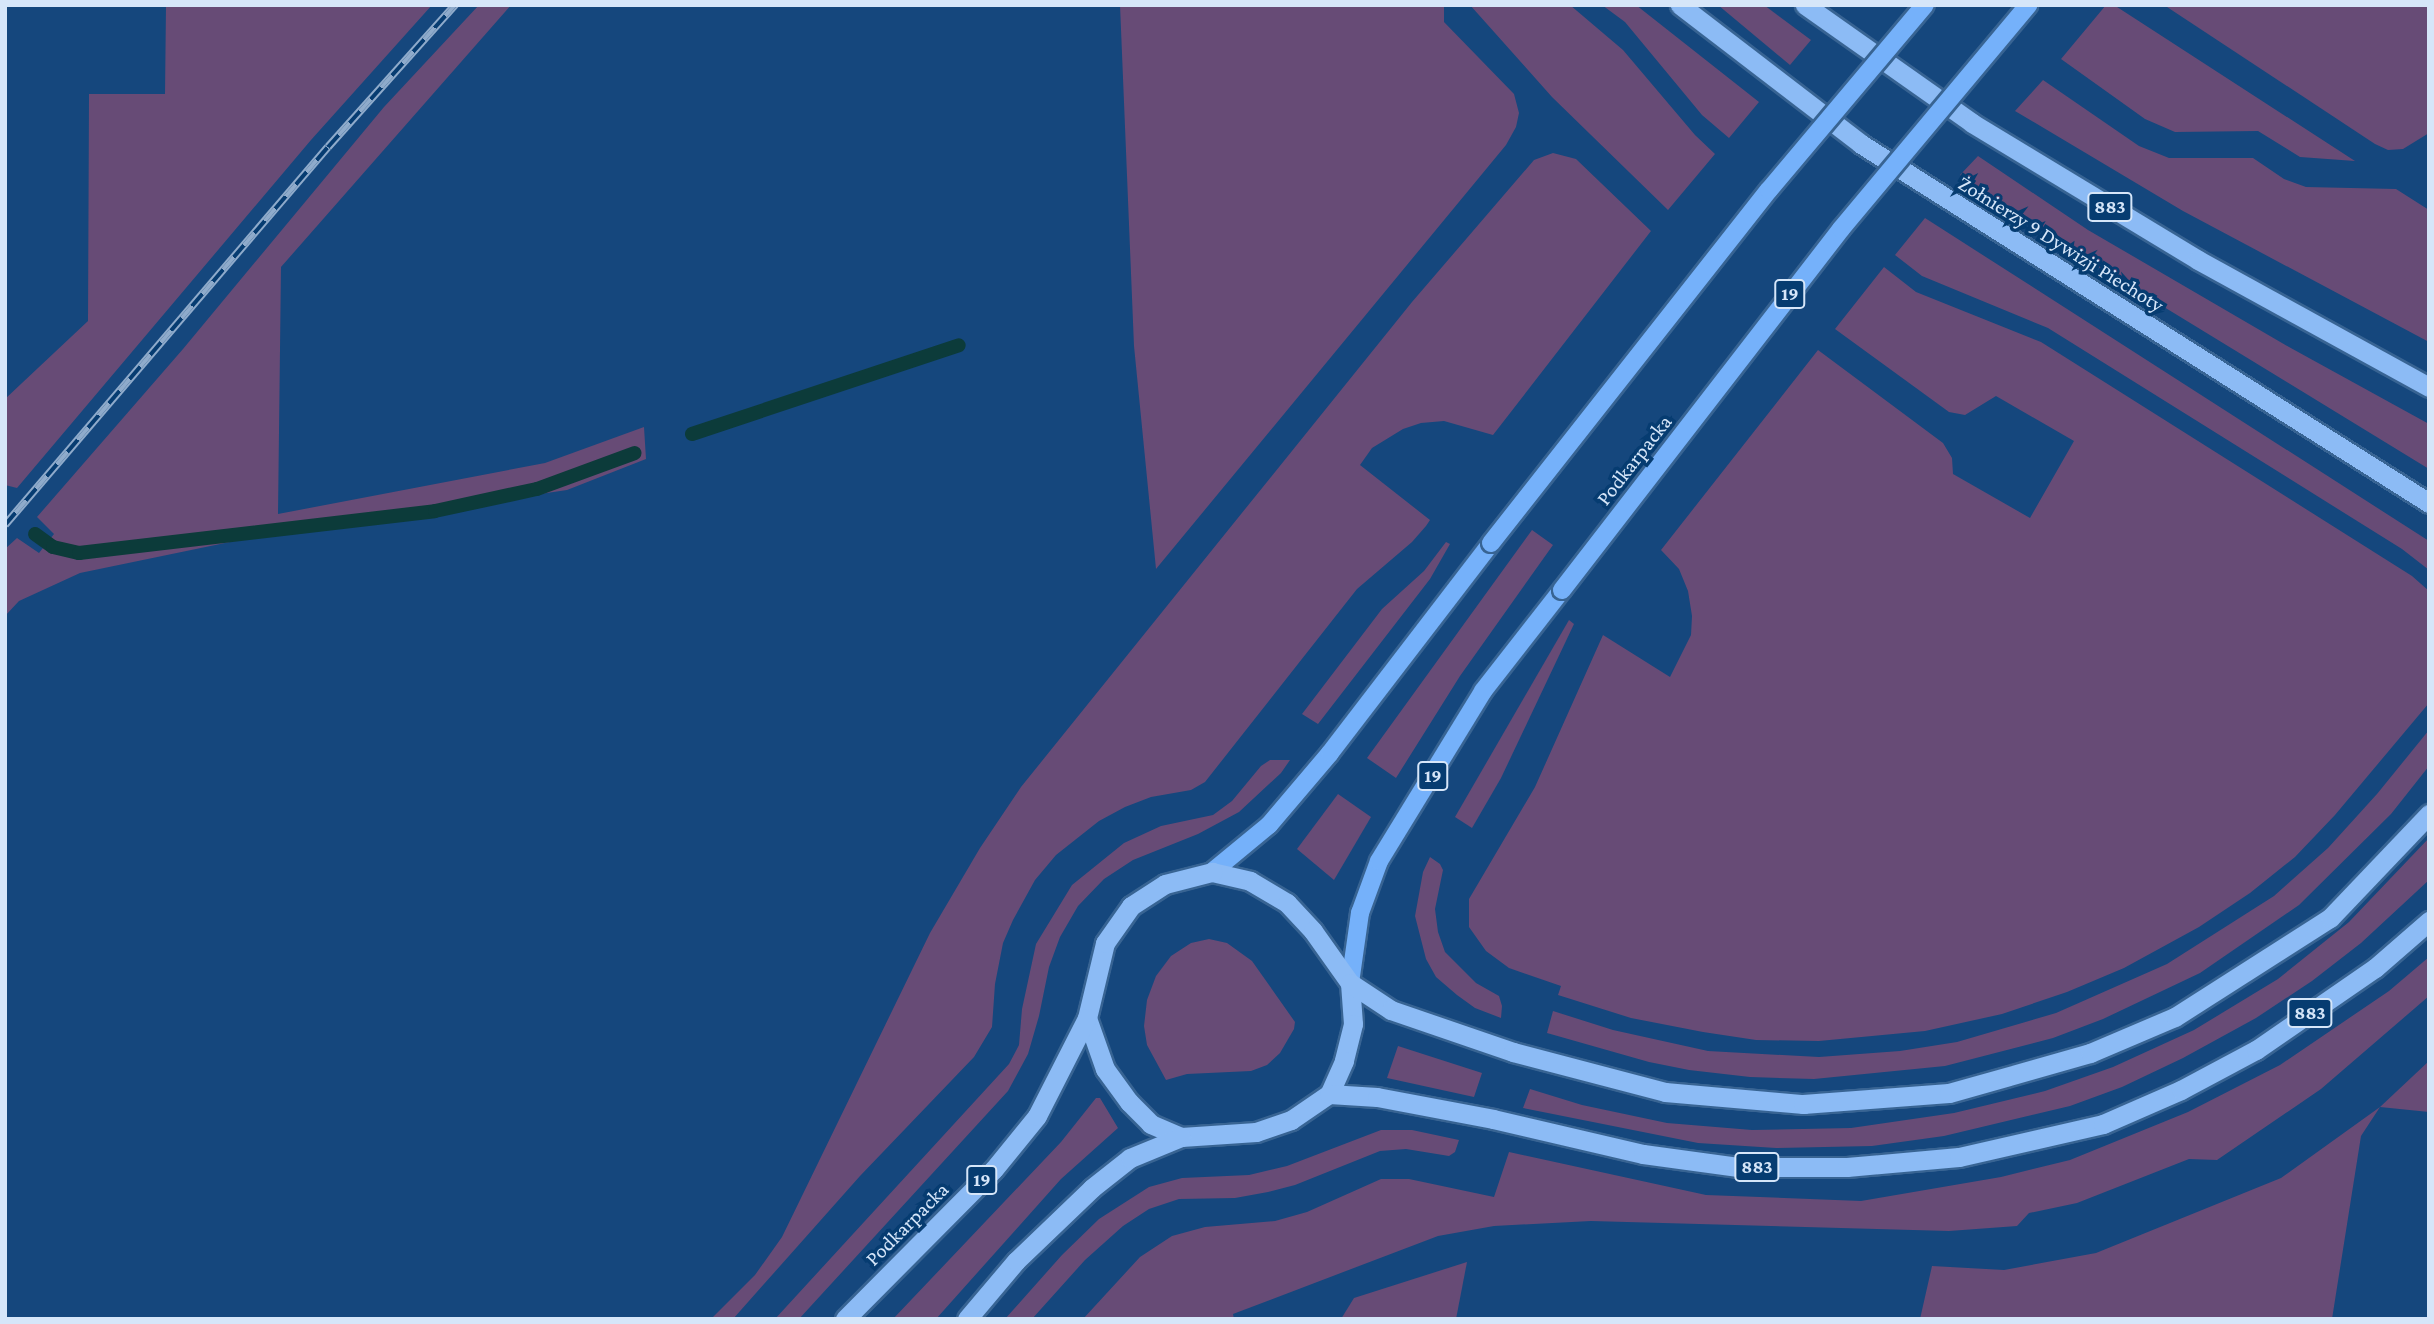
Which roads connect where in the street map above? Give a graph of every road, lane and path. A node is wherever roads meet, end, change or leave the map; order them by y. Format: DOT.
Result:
graph roads {
  1 [pos="1680,5"];
  2 [pos="1805,5"];
  3 [pos="1925,5"];
  4 [pos="2028,5"];
  5 [pos="2429,387"];
  6 [pos="2429,503"];
  7 [pos="2429,814"];
  8 [pos="1212,872"];
  9 [pos="2429,921"];
  10 [pos="1350,983"];
  11 [pos="1087,1018"];
  12 [pos="1329,1094"];
  13 [pos="1181,1137"];
  14 [pos="845,1319"];
  15 [pos="967,1319"];
  1 -- 6 [label="highway, Żołnierzy 9 Dywizji Piechoty"];
  2 -- 5 [label="highway, 883"];
  3 -- 8 [label="main road, 19, bridge"];
  4 -- 10 [label="main road, Podkarpacka / 19, bridge"];
  7 -- 10 [label="highway"];
  8 -- 10 [label="highway, 19"];
  8 -- 11 [label="highway, 19"];
  9 -- 12 [label="highway, 883"];
  10 -- 12 [label="highway, 19"];
  11 -- 13 [label="highway"];
  11 -- 14 [label="highway, Podkarpacka / 19"];
  12 -- 13 [label="highway"];
  13 -- 15 [label="highway"];
}
